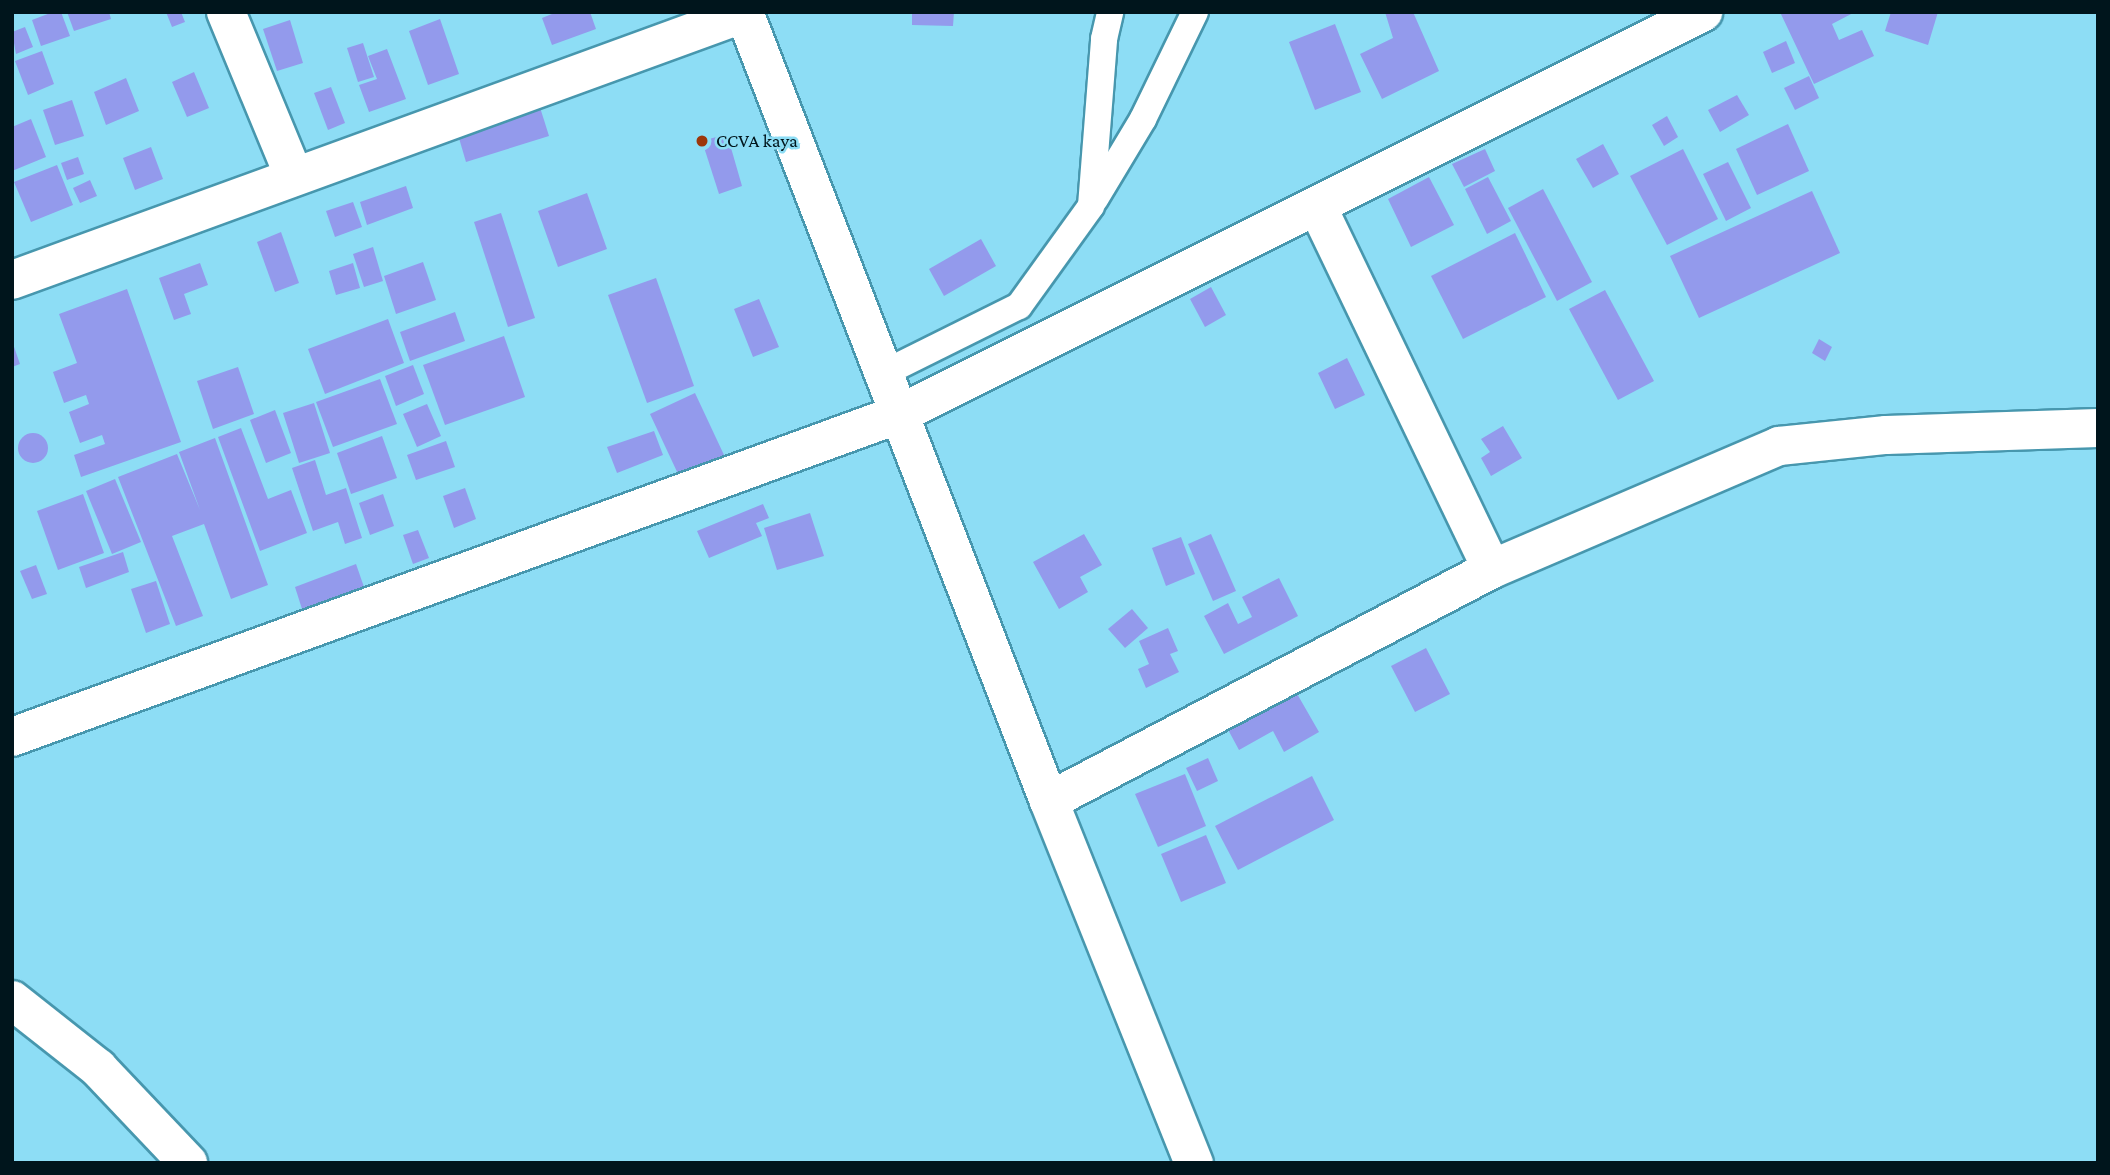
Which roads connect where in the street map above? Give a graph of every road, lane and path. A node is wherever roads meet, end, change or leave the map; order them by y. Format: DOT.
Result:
graph roads {
  1 [pos="226,12"];
  2 [pos="1110,12"];
  3 [pos="1195,12"];
  4 [pos="1703,12"];
  5 [pos="744,13"];
  6 [pos="293,174"];
  7 [pos="1091,206"];
  8 [pos="1317,206"];
  9 [pos="12,280"];
  10 [pos="886,372"];
  11 [pos="902,413"];
  12 [pos="2098,428"];
  13 [pos="1492,569"];
  14 [pos="12,737"];
  15 [pos="1049,801"];
  16 [pos="12,1000"];
  17 [pos="188,1163"];
  18 [pos="1194,1163"];
  1 -- 6 [label="street"];
  2 -- 7 [label="lane"];
  3 -- 7 [label="lane"];
  4 -- 8 [label="street"];
  5 -- 6 [label="street"];
  5 -- 10 [label="street"];
  6 -- 9 [label="street"];
  7 -- 10 [label="lane"];
  8 -- 11 [label="street"];
  8 -- 13 [label="street"];
  10 -- 11 [label="street"];
  11 -- 14 [label="street"];
  11 -- 15 [label="street"];
  12 -- 13 [label="street"];
  13 -- 15 [label="street"];
  15 -- 18 [label="street"];
  16 -- 17 [label="street"];
}
